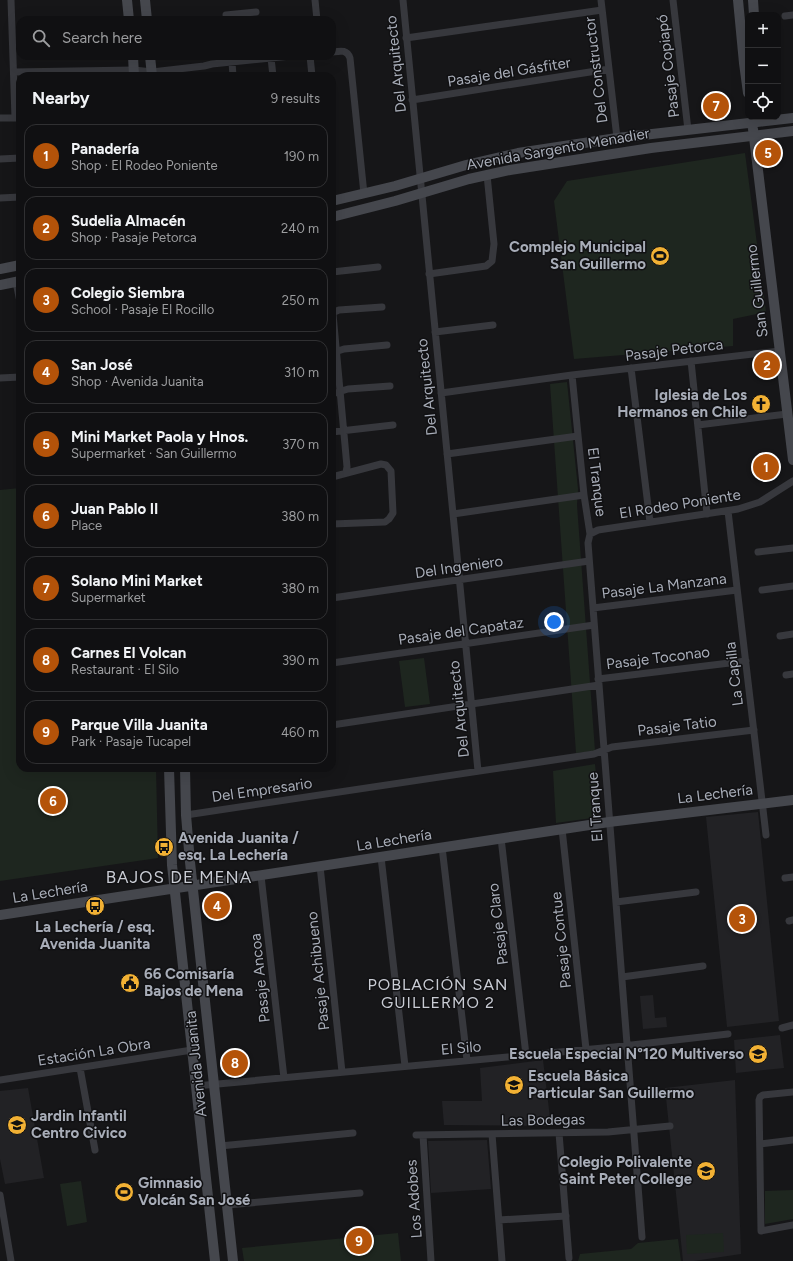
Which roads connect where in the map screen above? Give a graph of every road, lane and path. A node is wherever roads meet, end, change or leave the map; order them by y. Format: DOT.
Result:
graph roads {
  1 [pos="11,0"];
  2 [pos="127,0"];
  3 [pos="145,0"];
  4 [pos="315,0"];
  5 [pos="403,0"];
  6 [pos="601,0"];
  7 [pos="673,0"];
  8 [pos="738,0"];
  9 [pos="753,0"];
  10 [pos="602,10"];
  11 [pos="256,12"];
  12 [pos="754,12"];
  13 [pos="226,15"];
  14 [pos="129,16"];
  15 [pos="147,16"];
  16 [pos="234,16"];
  17 [pos="246,16"];
  18 [pos="317,16"];
  19 [pos="12,26"];
  20 [pos="16,26"];
  21 [pos="406,38"];
  22 [pos="336,52"];
  23 [pos="133,60"];
  24 [pos="150,60"];
  25 [pos="239,60"];
  26 [pos="271,60"];
  27 [pos="310,60"];
  28 [pos="232,62"];
  29 [pos="609,69"];
  30 [pos="14,72"];
  31 [pos="134,72"];
  32 [pos="152,72"];
  33 [pos="165,72"];
  34 [pos="233,72"];
  35 [pos="273,72"];
  36 [pos="312,72"];
  37 [pos="747,84"];
  38 [pos="16,95"];
  39 [pos="412,100"];
  40 [pos="0,118"];
  41 [pos="16,118"];
  42 [pos="793,118"];
  43 [pos="781,119"];
  44 [pos="752,120"];
  45 [pos="688,130"];
  46 [pos="793,131"];
  47 [pos="754,136"];
  48 [pos="617,138"];
  49 [pos="0,158"];
  50 [pos="16,158"];
  51 [pos="487,175"];
  52 [pos="420,178"];
  53 [pos="421,193"];
  54 [pos="364,194"];
  55 [pos="16,197"];
  56 [pos="0,198"];
  57 [pos="336,200"];
  58 [pos="336,216"];
  59 [pos="16,266"];
  60 [pos="378,267"];
  61 [pos="0,270"];
  62 [pos="336,272"];
  63 [pos="429,274"];
  64 [pos="16,281"];
  65 [pos="0,285"];
  66 [pos="382,307"];
  67 [pos="336,311"];
  68 [pos="493,325"];
  69 [pos="435,332"];
  70 [pos="387,345"];
  71 [pos="336,351"];
  72 [pos="780,351"];
  73 [pos="691,361"];
  74 [pos="336,365"];
  75 [pos="631,368"];
  76 [pos="572,375"];
  77 [pos="16,377"];
  78 [pos="0,378"];
  79 [pos="390,386"];
  80 [pos="340,391"];
  81 [pos="336,392"];
  82 [pos="441,393"];
  83 [pos="787,414"];
  84 [pos="393,425"];
  85 [pos="698,425"];
  86 [pos="344,430"];
  87 [pos="336,431"];
  88 [pos="578,436"];
  89 [pos="447,454"];
  90 [pos="793,460"];
  91 [pos="346,472"];
  92 [pos="336,476"];
  93 [pos="793,481"];
  94 [pos="584,496"];
  95 [pos="728,511"];
  96 [pos="453,514"];
  97 [pos="707,514"];
  98 [pos="650,522"];
  99 [pos="336,524"];
  100 [pos="590,534"];
  101 [pos="793,548"];
  102 [pos="758,552"];
  103 [pos="589,560"];
  104 [pos="460,580"];
  105 [pos="793,586"];
  106 [pos="737,590"];
  107 [pos="762,590"];
  108 [pos="336,597"];
  109 [pos="593,608"];
  110 [pos="594,625"];
  111 [pos="793,634"];
  112 [pos="780,636"];
  113 [pos="466,644"];
  114 [pos="746,661"];
  115 [pos="336,662"];
  116 [pos="598,682"];
  117 [pos="472,704"];
  118 [pos="336,724"];
  119 [pos="754,730"];
  120 [pos="604,751"];
  121 [pos="478,771"];
  122 [pos="169,772"];
  123 [pos="185,772"];
  124 [pos="793,800"];
  125 [pos="762,803"];
  126 [pos="186,815"];
  127 [pos="609,822"];
  128 [pos="562,829"];
  129 [pos="766,835"];
  130 [pos="501,838"];
  131 [pos="442,847"];
  132 [pos="381,857"];
  133 [pos="320,866"];
  134 [pos="261,876"];
  135 [pos="793,877"];
  136 [pos="785,878"];
  137 [pos="192,886"];
  138 [pos="174,887"];
  139 [pos="696,892"];
  140 [pos="616,902"];
  141 [pos="0,915"];
  142 [pos="704,966"];
  143 [pos="622,977"];
  144 [pos="793,1025"];
  145 [pos="782,1028"];
  146 [pos="728,1034"];
  147 [pos="628,1045"];
  148 [pos="586,1049"];
  149 [pos="192,1050"];
  150 [pos="526,1055"];
  151 [pos="466,1060"];
  152 [pos="405,1066"];
  153 [pos="80,1068"];
  154 [pos="342,1072"];
  155 [pos="284,1078"];
  156 [pos="0,1080"];
  157 [pos="214,1084"];
  158 [pos="196,1086"];
  159 [pos="793,1092"];
  160 [pos="670,1126"];
  161 [pos="634,1130"];
  162 [pos="353,1133"];
  163 [pos="559,1133"];
  164 [pos="492,1134"];
  165 [pos="419,1135"];
  166 [pos="793,1140"];
  167 [pos="760,1144"];
  168 [pos="220,1146"];
  169 [pos="95,1150"];
  170 [pos="360,1193"];
  171 [pos="0,1195"];
  172 [pos="226,1205"];
  173 [pos="566,1216"];
  174 [pos="499,1220"];
  175 [pos="793,1225"];
  176 [pos="642,1237"];
  177 [pos="569,1258"];
  178 [pos="11,1261"];
  179 [pos="215,1261"];
  180 [pos="232,1261"];
  181 [pos="431,1261"];
  182 [pos="502,1261"];
  1 -- 19 [label="street"];
  2 -- 14 [label="street"];
  3 -- 15 [label="street"];
  4 -- 18 [label="street"];
  5 -- 21 [label="street, Del Arquitecto"];
  6 -- 10 [label="street, Del Constructor"];
  7 -- 45 [label="street, Pasaje Copiapó"];
  8 -- 37 [label="street"];
  9 -- 12 [label="street"];
  10 -- 21 [label="street"];
  10 -- 29 [label="street, Del Constructor"];
  11 -- 17 [label="street"];
  13 -- 16 [label="street"];
  19 -- 20 [label="street"];
  19 -- 30 [label="street"];
  21 -- 39 [label="street, Del Arquitecto"];
  22 -- 54 [label="street"];
  23 -- 31 [label="street"];
  24 -- 32 [label="street"];
  25 -- 28 [label="street"];
  26 -- 35 [label="street"];
  27 -- 36 [label="street"];
  28 -- 33 [label="street"];
  28 -- 34 [label="street"];
  29 -- 39 [label="street, Pasaje del Gásfiter"];
  29 -- 48 [label="street, Del Constructor"];
  30 -- 38 [label="street"];
  39 -- 52 [label="street, Del Arquitecto"];
  40 -- 41 [label="street"];
  42 -- 43 [label="street, Avenida Sargento Menadier"];
  44 -- 45 [label="street, Avenida Sargento Menadier"];
  44 -- 47 [label="street, San Guillermo"];
  45 -- 48 [label="street, Avenida Sargento Menadier"];
  46 -- 47 [label="street, Avenida Sargento Menadier"];
  47 -- 51 [label="street, Avenida Sargento Menadier"];
  47 -- 72 [label="street, San Guillermo"];
  48 -- 52 [label="street, Avenida Sargento Menadier"];
  49 -- 50 [label="street"];
  51 -- 53 [label="street, Avenida Sargento Menadier"];
  51 -- 63 [label="street"];
  52 -- 53 [label="street, Del Arquitecto"];
  52 -- 54 [label="street, Avenida Sargento Menadier"];
  53 -- 58 [label="street, Avenida Sargento Menadier"];
  53 -- 63 [label="street, Del Arquitecto"];
  54 -- 57 [label="street, Avenida Sargento Menadier"];
  55 -- 56 [label="street"];
  59 -- 61 [label="street"];
  60 -- 62 [label="street"];
  63 -- 69 [label="street, Del Arquitecto"];
  64 -- 65 [label="street"];
  66 -- 67 [label="street"];
  68 -- 69 [label="street"];
  69 -- 82 [label="street, Del Arquitecto"];
  70 -- 71 [label="street"];
  72 -- 73 [label="street, Pasaje Petorca"];
  72 -- 83 [label="street, San Guillermo"];
  73 -- 75 [label="street, Pasaje Petorca"];
  73 -- 85 [label="street"];
  74 -- 80 [label="street"];
  75 -- 76 [label="street, Pasaje Petorca"];
  75 -- 98 [label="street"];
  76 -- 82 [label="street, Pasaje Petorca"];
  76 -- 88 [label="street, El Tranque"];
  77 -- 78 [label="street"];
  79 -- 80 [label="street"];
  80 -- 81 [label="street"];
  80 -- 86 [label="street"];
  82 -- 89 [label="street, Del Arquitecto"];
  83 -- 85 [label="street"];
  83 -- 90 [label="street, San Guillermo"];
  84 -- 86 [label="street"];
  85 -- 97 [label="street"];
  86 -- 87 [label="street"];
  86 -- 91 [label="street"];
  88 -- 89 [label="street"];
  88 -- 94 [label="street, El Tranque"];
  89 -- 96 [label="street, Del Arquitecto"];
  91 -- 92 [label="street"];
  91 -- 99 [label="street"];
  93 -- 95 [label="street, El Rodeo Poniente"];
  94 -- 96 [label="street"];
  94 -- 100 [label="street, El Tranque"];
  95 -- 97 [label="street, El Rodeo Poniente"];
  95 -- 106 [label="street, La Capilla"];
  96 -- 104 [label="street, Del Arquitecto"];
  97 -- 98 [label="street, El Rodeo Poniente"];
  98 -- 100 [label="street, El Rodeo Poniente"];
  100 -- 103 [label="street, El Tranque"];
  101 -- 102 [label="street"];
  103 -- 104 [label="street, Del Ingeniero"];
  103 -- 109 [label="street, El Tranque"];
  104 -- 108 [label="street, Del Ingeniero"];
  104 -- 113 [label="street, Del Arquitecto"];
  105 -- 107 [label="street"];
  106 -- 109 [label="street, Pasaje La Manzana"];
  106 -- 114 [label="street, La Capilla"];
  109 -- 110 [label="street, El Tranque"];
  110 -- 113 [label="street, Pasaje del Capataz"];
  110 -- 116 [label="street, El Tranque"];
  111 -- 112 [label="street"];
  113 -- 115 [label="street, Pasaje del Capataz"];
  113 -- 117 [label="street, Del Arquitecto"];
  114 -- 116 [label="street, Pasaje Toconao"];
  114 -- 119 [label="street, La Capilla"];
  116 -- 117 [label="street, Pasaje Toconao"];
  116 -- 120 [label="street, El Tranque"];
  117 -- 118 [label="street, Pasaje Toconao"];
  117 -- 121 [label="street, Del Arquitecto"];
  119 -- 120 [label="street, Pasaje Tatio"];
  119 -- 125 [label="street, La Capilla"];
  120 -- 121 [label="street, Del Empresario"];
  120 -- 127 [label="street, El Tranque"];
  121 -- 126 [label="street, Del Empresario"];
  122 -- 138 [label="street, Avenida Juanita"];
  123 -- 126 [label="street, Avenida Juanita"];
  124 -- 125 [label="street, La Lechería"];
  125 -- 127 [label="street, La Lechería"];
  125 -- 129 [label="street, La Capilla"];
  126 -- 137 [label="street, Avenida Juanita"];
  127 -- 128 [label="street, La Lechería"];
  127 -- 140 [label="street, El Tranque"];
  128 -- 130 [label="street, La Lechería"];
  128 -- 148 [label="street, Pasaje Contue"];
  130 -- 131 [label="street, La Lechería"];
  130 -- 150 [label="street, Pasaje Claro"];
  131 -- 132 [label="street, La Lechería"];
  131 -- 151 [label="street"];
  132 -- 133 [label="street, La Lechería"];
  132 -- 152 [label="street"];
  133 -- 134 [label="street, La Lechería"];
  133 -- 154 [label="street, Pasaje Achibueno"];
  134 -- 137 [label="street, La Lechería"];
  134 -- 155 [label="street, Pasaje Ancoa"];
  135 -- 136 [label="street"];
  137 -- 138 [label="street, La Lechería"];
  137 -- 157 [label="street, Avenida Juanita"];
  138 -- 141 [label="street, La Lechería"];
  138 -- 149 [label="street, Avenida Juanita"];
  139 -- 140 [label="street"];
  140 -- 143 [label="street, El Tranque"];
  142 -- 143 [label="street"];
  143 -- 147 [label="street, El Tranque"];
  144 -- 145 [label="street"];
  146 -- 147 [label="street, El Silo"];
  147 -- 148 [label="street, El Silo"];
  147 -- 161 [label="street, El Tranque"];
  148 -- 150 [label="street, El Silo"];
  149 -- 153 [label="street, Estación La Obra"];
  149 -- 158 [label="street, Avenida Juanita"];
  150 -- 151 [label="street, El Silo"];
  151 -- 152 [label="street, El Silo"];
  152 -- 154 [label="street, El Silo"];
  153 -- 156 [label="street, Estación La Obra"];
  153 -- 169 [label="street"];
  154 -- 155 [label="street, El Silo"];
  155 -- 157 [label="street, El Silo"];
  157 -- 158 [label="street, El Silo"];
  157 -- 168 [label="street, Avenida Juanita"];
  158 -- 179 [label="street, Avenida Juanita"];
  159 -- 167 [label="street"];
  160 -- 161 [label="street, Las Bodegas"];
  161 -- 163 [label="street, Las Bodegas"];
  161 -- 176 [label="street, El Tranque"];
  162 -- 168 [label="street"];
  163 -- 164 [label="street, Las Bodegas"];
  163 -- 173 [label="street"];
  164 -- 165 [label="street, Las Bodegas"];
  164 -- 174 [label="street"];
  165 -- 181 [label="street, Los Adobes"];
  166 -- 167 [label="street"];
  167 -- 175 [label="street"];
  168 -- 172 [label="street, Avenida Juanita"];
  170 -- 172 [label="street"];
  171 -- 178 [label="street"];
  172 -- 180 [label="street, Avenida Juanita"];
  173 -- 174 [label="street"];
  173 -- 177 [label="street"];
  174 -- 182 [label="street"];
}
